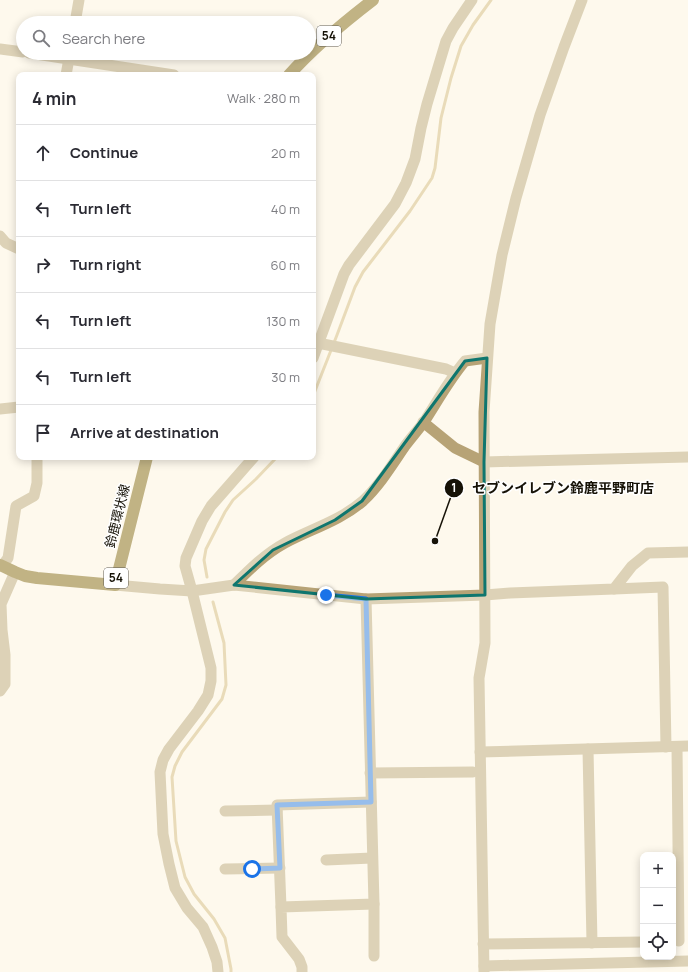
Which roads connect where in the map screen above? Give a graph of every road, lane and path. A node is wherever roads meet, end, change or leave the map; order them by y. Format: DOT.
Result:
graph roads {
  1 [pos="80,0"];
  2 [pos="372,0"];
  3 [pos="472,0"];
  4 [pos="582,0"];
  5 [pos="77,16"];
  6 [pos="316,47"];
  7 [pos="0,49"];
  8 [pos="16,51"];
  9 [pos="68,60"];
  10 [pos="91,60"];
  11 [pos="303,60"];
  12 [pos="66,72"];
  13 [pos="157,72"];
  14 [pos="292,72"];
  15 [pos="0,236"];
  16 [pos="16,248"];
  17 [pos="319,343"];
  18 [pos="487,358"];
  19 [pos="455,373"];
  20 [pos="16,407"];
  21 [pos="0,409"];
  22 [pos="423,422"];
  23 [pos="688,457"];
  24 [pos="37,460"];
  25 [pos="146,460"];
  26 [pos="251,460"];
  27 [pos="484,462"];
  28 [pos="688,552"];
  29 [pos="1,565"];
  30 [pos="15,572"];
  31 [pos="115,585"];
  32 [pos="234,585"];
  33 [pos="614,589"];
  34 [pos="192,591"];
  35 [pos="485,595"];
  36 [pos="366,599"];
  37 [pos="3,654"];
  38 [pos="0,691"];
  39 [pos="677,747"];
  40 [pos="588,749"];
  41 [pos="480,752"];
  42 [pos="473,772"];
  43 [pos="370,773"];
  44 [pos="371,802"];
  45 [pos="277,810"];
  46 [pos="225,811"];
  47 [pos="372,858"];
  48 [pos="326,860"];
  49 [pos="280,868"];
  50 [pos="225,869"];
  51 [pos="374,904"];
  52 [pos="281,907"];
  53 [pos="680,941"];
  54 [pos="640,942"];
  55 [pos="592,943"];
  56 [pos="484,944"];
  57 [pos="374,956"];
  58 [pos="688,961"];
  59 [pos="545,968"];
  60 [pos="484,969"];
  61 [pos="218,972"];
  62 [pos="302,972"];
  1 -- 5 [label="street"];
  2 -- 6 [label="main road, 54"];
  3 -- 17 [label="street"];
  4 -- 18 [label="street"];
  7 -- 8 [label="street"];
  9 -- 12 [label="street"];
  10 -- 13 [label="street"];
  11 -- 14 [label="main road, 54"];
  15 -- 16 [label="street"];
  17 -- 19 [label="street"];
  18 -- 19 [label="street"];
  18 -- 27 [label="street"];
  19 -- 22 [label="street"];
  20 -- 21 [label="street"];
  22 -- 27 [label="street"];
  22 -- 32 [label="street"];
  23 -- 27 [label="street"];
  24 -- 29 [label="street"];
  25 -- 31 [label="main road, 鈴鹿環状線 / 54"];
  26 -- 34 [label="street"];
  27 -- 35 [label="street"];
  28 -- 33 [label="street"];
  29 -- 30 [label="main road, 54"];
  30 -- 31 [label="main road, 54"];
  30 -- 37 [label="street"];
  31 -- 34 [label="street"];
  32 -- 34 [label="street"];
  32 -- 36 [label="street"];
  33 -- 35 [label="street"];
  33 -- 39 [label="street"];
  34 -- 61 [label="street"];
  35 -- 36 [label="street"];
  35 -- 41 [label="street"];
  36 -- 43 [label="street"];
  37 -- 38 [label="street"];
  39 -- 40 [label="street"];
  39 -- 53 [label="street"];
  40 -- 41 [label="street"];
  40 -- 55 [label="street"];
  41 -- 56 [label="street"];
  42 -- 43 [label="street"];
  43 -- 44 [label="street"];
  44 -- 45 [label="street"];
  44 -- 47 [label="street"];
  45 -- 46 [label="street"];
  45 -- 49 [label="street"];
  47 -- 48 [label="street"];
  47 -- 51 [label="street"];
  49 -- 50 [label="street"];
  49 -- 52 [label="street"];
  51 -- 52 [label="street"];
  51 -- 57 [label="street"];
  52 -- 62 [label="street"];
  54 -- 55 [label="street"];
  55 -- 56 [label="street"];
  56 -- 60 [label="street"];
  58 -- 59 [label="street"];
  59 -- 60 [label="street"];
}
